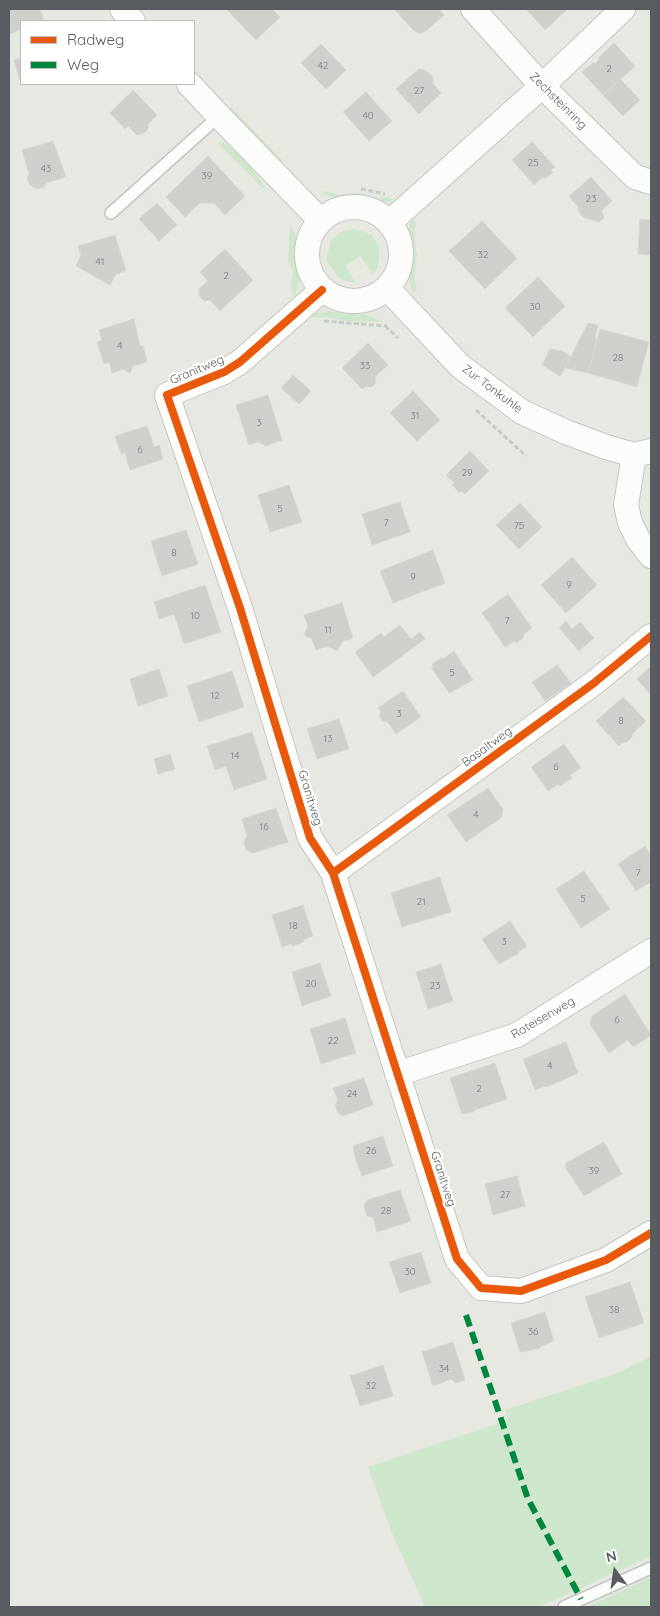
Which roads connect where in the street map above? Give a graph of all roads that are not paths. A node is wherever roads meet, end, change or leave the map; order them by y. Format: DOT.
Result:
graph roads {
  1 [pos="122,9"];
  2 [pos="473,9"];
  3 [pos="623,9"];
  4 [pos="132,20"];
  5 [pos="190,85"];
  6 [pos="542,86"];
  7 [pos="219,116"];
  8 [pos="651,182"];
  9 [pos="111,213"];
  10 [pos="320,220"];
  11 [pos="390,222"];
  12 [pos="388,289"];
  13 [pos="322,290"];
  14 [pos="643,453"];
  15 [pos="651,556"];
  16 [pos="651,636"];
  17 [pos="333,873"];
  18 [pos="651,951"];
  19 [pos="397,1074"];
  20 [pos="651,1233"];
  21 [pos="651,1568"];
  22 [pos="564,1607"];
  1 -- 4 [label="street"];
  2 -- 6 [label="street, Zechsteinring"];
  3 -- 6 [label="street"];
  5 -- 7 [label="street"];
  6 -- 8 [label="street, Zechsteinring"];
  6 -- 11 [label="street"];
  7 -- 9 [label="lane"];
  7 -- 10 [label="street"];
  10 -- 11 [label="street"];
  10 -- 13 [label="street"];
  11 -- 12 [label="street"];
  12 -- 13 [label="street"];
  12 -- 14 [label="street, Zur Tonkuhle"];
  13 -- 17 [label="street, Granitweg"];
  14 -- 15 [label="street"];
  16 -- 17 [label="street, Basaltweg"];
  17 -- 19 [label="street, Granitweg"];
  18 -- 19 [label="street, Roteisenweg"];
  19 -- 20 [label="street, Granitweg"];
  21 -- 22 [label="lane"];
}
